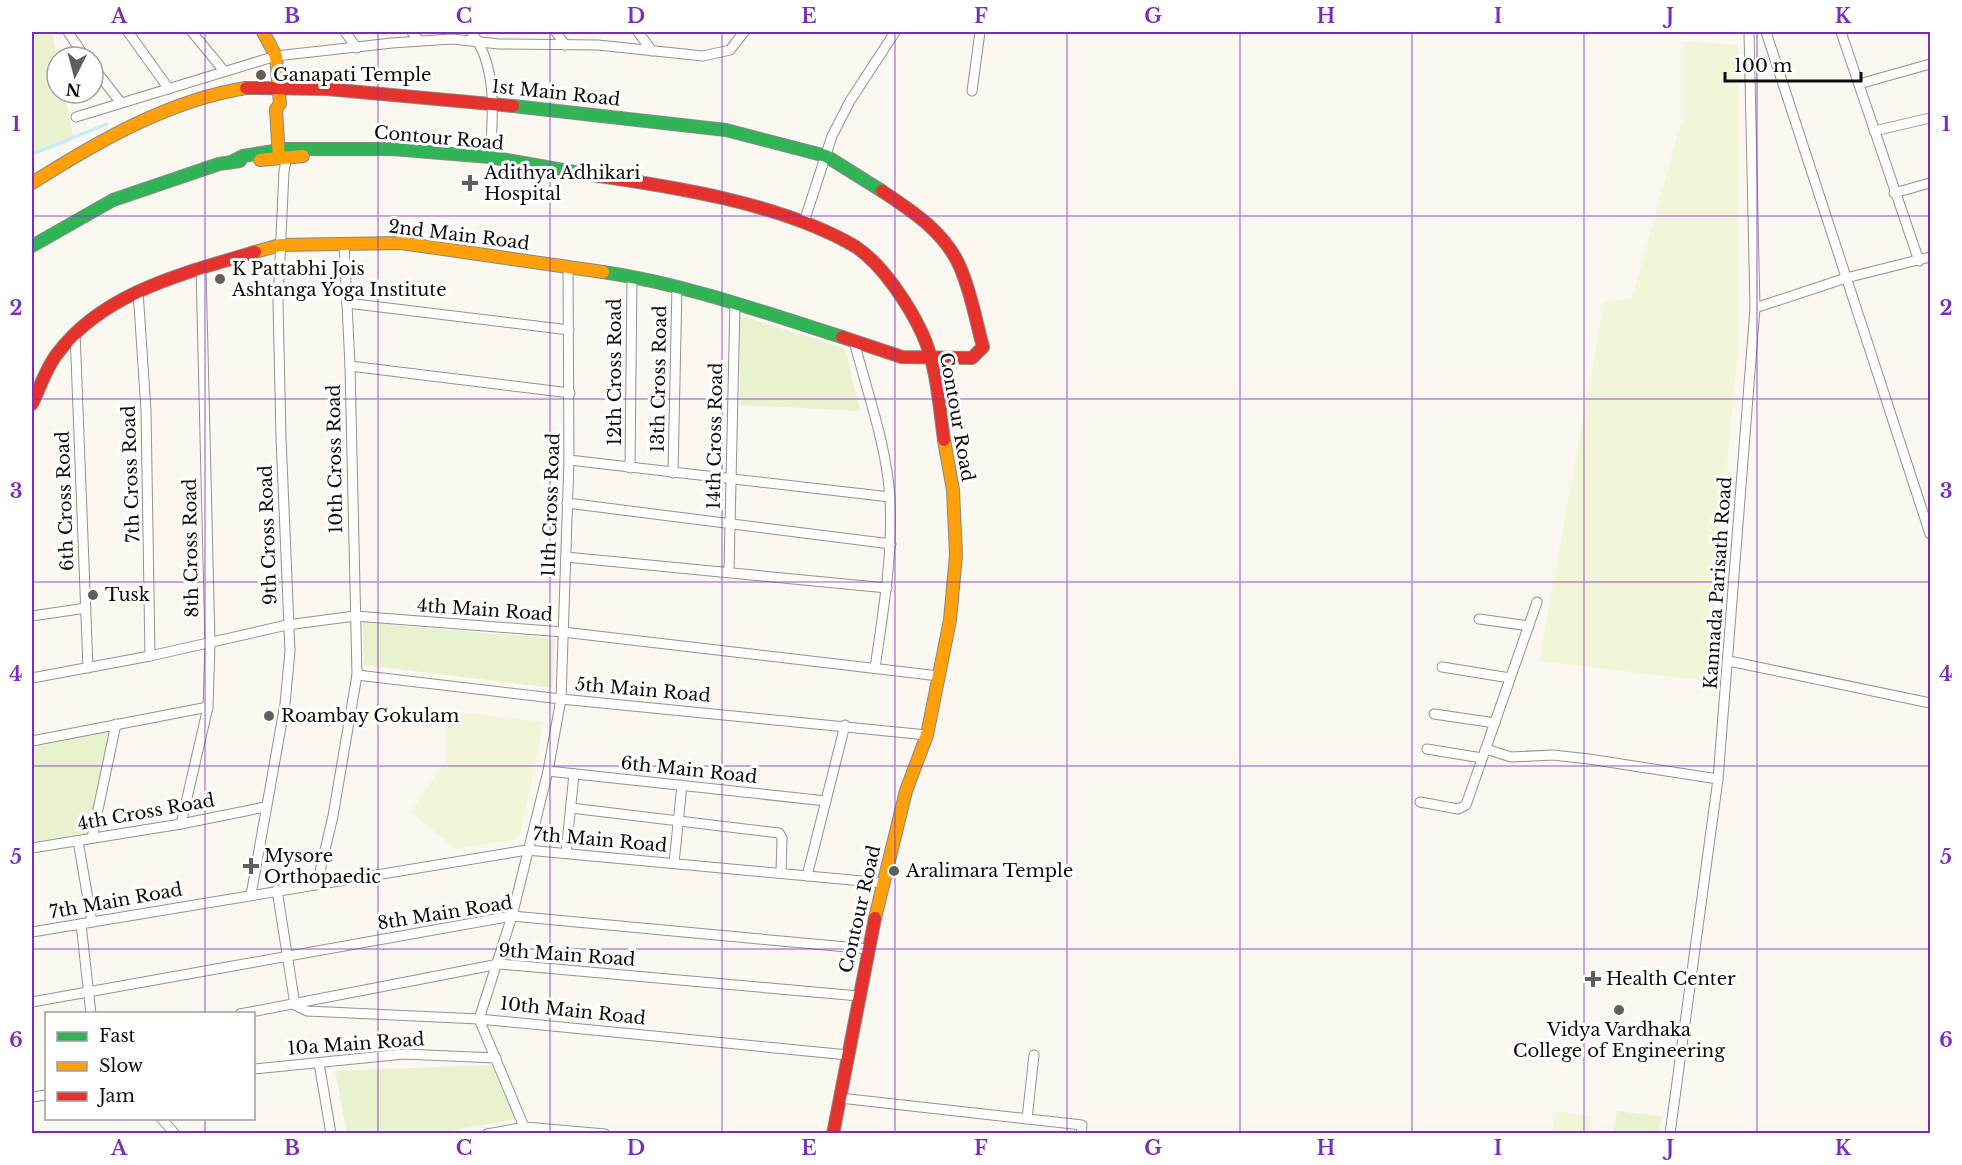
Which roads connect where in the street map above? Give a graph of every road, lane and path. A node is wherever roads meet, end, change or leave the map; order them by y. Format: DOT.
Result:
graph roads {
  1 [pos="128,32"];
  2 [pos="192,32"];
  3 [pos="263,32"];
  4 [pos="345,32"];
  5 [pos="412,32"];
  6 [pos="471,32"];
  7 [pos="556,32"];
  8 [pos="638,32"];
  9 [pos="744,32"];
  10 [pos="895,32"];
  11 [pos="980,32"];
  12 [pos="1749,32"];
  13 [pos="1766,32"];
  14 [pos="1845,32"];
  15 [pos="419,41"];
  16 [pos="480,42"];
  17 [pos="565,45"];
  18 [pos="357,48"];
  19 [pos="652,51"];
  20 [pos="276,56"];
  21 [pos="1930,64"];
  22 [pos="224,71"];
  23 [pos="105,82"];
  24 [pos="1858,84"];
  25 [pos="279,87"];
  26 [pos="169,89"];
  27 [pos="972,91"];
  28 [pos="121,103"];
  29 [pos="494,104"];
  30 [pos="75,117"];
  31 [pos="1930,118"];
  32 [pos="1874,131"];
  33 [pos="282,154"];
  34 [pos="826,156"];
  35 [pos="490,157"];
  36 [pos="32,183"];
  37 [pos="1930,183"];
  38 [pos="1894,193"];
  39 [pos="804,222"];
  40 [pos="344,243"];
  41 [pos="32,244"];
  42 [pos="280,245"];
  43 [pos="1930,257"];
  44 [pos="1919,261"];
  45 [pos="201,268"];
  46 [pos="568,269"];
  47 [pos="632,276"];
  48 [pos="1846,278"];
  49 [pos="677,286"];
  50 [pos="138,291"];
  51 [pos="735,302"];
  52 [pos="347,303"];
  53 [pos="1755,308"];
  54 [pos="568,330"];
  55 [pos="75,332"];
  56 [pos="854,342"];
  57 [pos="930,358"];
  58 [pos="350,366"];
  59 [pos="570,393"];
  60 [pos="32,404"];
  61 [pos="569,460"];
  62 [pos="630,468"];
  63 [pos="674,473"];
  64 [pos="731,478"];
  65 [pos="890,496"];
  66 [pos="567,503"];
  67 [pos="730,526"];
  68 [pos="1930,534"];
  69 [pos="891,544"];
  70 [pos="566,557"];
  71 [pos="729,571"];
  72 [pos="887,588"];
  73 [pos="1537,602"];
  74 [pos="86,608"];
  75 [pos="32,616"];
  76 [pos="355,616"];
  77 [pos="1479,620"];
  78 [pos="287,625"];
  79 [pos="1528,626"];
  80 [pos="563,632"];
  81 [pos="210,644"];
  82 [pos="150,656"];
  83 [pos="1729,661"];
  84 [pos="1442,667"];
  85 [pos="88,668"];
  86 [pos="875,668"];
  87 [pos="357,675"];
  88 [pos="939,676"];
  89 [pos="32,678"];
  90 [pos="1510,678"];
  91 [pos="561,699"];
  92 [pos="1930,703"];
  93 [pos="208,707"];
  94 [pos="1434,714"];
  95 [pos="1495,723"];
  96 [pos="116,724"];
  97 [pos="845,725"];
  98 [pos="927,735"];
  99 [pos="32,741"];
  100 [pos="1427,749"];
  101 [pos="1484,753"];
  102 [pos="548,771"];
  103 [pos="574,774"];
  104 [pos="1718,779"];
  105 [pos="682,785"];
  106 [pos="826,801"];
  107 [pos="1420,802"];
  108 [pos="265,807"];
  109 [pos="571,808"];
  110 [pos="678,819"];
  111 [pos="181,824"];
  112 [pos="92,838"];
  113 [pos="78,841"];
  114 [pos="32,848"];
  115 [pos="527,850"];
  116 [pos="566,853"];
  117 [pos="674,863"];
  118 [pos="781,873"];
  119 [pos="807,876"];
  120 [pos="317,884"];
  121 [pos="884,884"];
  122 [pos="277,890"];
  123 [pos="251,895"];
  124 [pos="512,916"];
  125 [pos="92,922"];
  126 [pos="81,924"];
  127 [pos="32,932"];
  128 [pos="868,950"];
  129 [pos="288,957"];
  130 [pos="499,964"];
  131 [pos="89,993"];
  132 [pos="859,996"];
  133 [pos="32,1002"];
  134 [pos="295,1005"];
  135 [pos="91,1012"];
  136 [pos="252,1012"];
  137 [pos="479,1018"];
  138 [pos="1034,1054"];
  139 [pos="848,1055"];
  140 [pos="496,1058"];
  141 [pos="319,1063"];
  142 [pos="255,1069"];
  143 [pos="840,1098"];
  144 [pos="1027,1119"];
  145 [pos="162,1120"];
  146 [pos="526,1130"];
  147 [pos="566,1131"];
  148 [pos="175,1134"];
  149 [pos="330,1134"];
  150 [pos="487,1134"];
  151 [pos="605,1134"];
  152 [pos="833,1134"];
  153 [pos="1081,1134"];
  154 [pos="1670,1134"];
  1 -- 26 [label="street"];
  2 -- 22 [label="street"];
  3 -- 20 [label="street"];
  4 -- 18 [label="street"];
  5 -- 15 [label="street"];
  6 -- 16 [label="street"];
  7 -- 17 [label="street"];
  8 -- 19 [label="street"];
  9 -- 19 [label="street"];
  10 -- 34 [label="street"];
  11 -- 27 [label="street"];
  12 -- 53 [label="street, Kannada Parisath Road"];
  13 -- 48 [label="street"];
  14 -- 24 [label="street"];
  15 -- 16 [label="street"];
  15 -- 18 [label="street"];
  16 -- 17 [label="street"];
  16 -- 29 [label="street"];
  17 -- 19 [label="street"];
  18 -- 20 [label="street"];
  20 -- 22 [label="street"];
  20 -- 25 [label="street"];
  21 -- 24 [label="street"];
  22 -- 26 [label="street"];
  23 -- 28 [label="street"];
  24 -- 32 [label="street"];
  25 -- 29 [label="street, 1st Main Road"];
  25 -- 33 [label="street"];
  25 -- 36 [label="street, 1st Main Road"];
  26 -- 28 [label="street"];
  28 -- 30 [label="street"];
  29 -- 34 [label="street, 1st Main Road"];
  29 -- 35 [label="street"];
  31 -- 32 [label="street"];
  32 -- 38 [label="street"];
  33 -- 35 [label="street, Contour Road"];
  33 -- 41 [label="street, Contour Road"];
  33 -- 42 [label="street, 9th Cross Road"];
  34 -- 39 [label="street"];
  34 -- 57 [label="street, 1st Main Road"];
  35 -- 39 [label="street, Contour Road"];
  37 -- 38 [label="street"];
  38 -- 44 [label="street"];
  39 -- 57 [label="street, Contour Road"];
  40 -- 42 [label="street, 2nd Main Road"];
  40 -- 46 [label="street, 2nd Main Road"];
  40 -- 52 [label="street, 10th Cross Road"];
  42 -- 45 [label="street, 2nd Main Road"];
  42 -- 78 [label="street, 9th Cross Road"];
  43 -- 44 [label="street"];
  44 -- 48 [label="street"];
  45 -- 50 [label="street, 2nd Main Road"];
  45 -- 81 [label="street, 8th Cross Road"];
  46 -- 47 [label="street, 2nd Main Road"];
  46 -- 54 [label="street, 11th Cross Road"];
  47 -- 49 [label="street, 2nd Main Road"];
  47 -- 62 [label="street, 12th Cross Road"];
  48 -- 53 [label="street"];
  48 -- 68 [label="street"];
  49 -- 51 [label="street, 2nd Main Road"];
  49 -- 63 [label="street, 13th Cross Road"];
  50 -- 55 [label="street, 2nd Main Road"];
  50 -- 82 [label="street, 7th Cross Road"];
  51 -- 56 [label="street, 2nd Main Road"];
  51 -- 64 [label="street, 14th Cross Road"];
  52 -- 54 [label="street"];
  52 -- 58 [label="street, 10th Cross Road"];
  53 -- 83 [label="street, Kannada Parisath Road"];
  54 -- 59 [label="street, 11th Cross Road"];
  55 -- 60 [label="street, 2nd Main Road"];
  55 -- 74 [label="street, 6th Cross Road"];
  56 -- 57 [label="street, 2nd Main Road"];
  56 -- 65 [label="street"];
  57 -- 88 [label="street, Contour Road"];
  58 -- 59 [label="street"];
  58 -- 76 [label="street, 10th Cross Road"];
  59 -- 61 [label="street, 11th Cross Road"];
  61 -- 62 [label="street"];
  61 -- 66 [label="street, 11th Cross Road"];
  62 -- 63 [label="street"];
  63 -- 64 [label="street"];
  64 -- 65 [label="street"];
  64 -- 67 [label="street, 14th Cross Road"];
  65 -- 69 [label="street"];
  66 -- 67 [label="street"];
  66 -- 70 [label="street, 11th Cross Road"];
  67 -- 69 [label="street"];
  67 -- 71 [label="street, 14th Cross Road"];
  69 -- 72 [label="street"];
  70 -- 71 [label="street"];
  70 -- 80 [label="street, 11th Cross Road"];
  71 -- 72 [label="street"];
  72 -- 86 [label="street"];
  73 -- 79 [label="street"];
  74 -- 75 [label="street"];
  74 -- 85 [label="street, 6th Cross Road"];
  76 -- 78 [label="street, 4th Main Road"];
  76 -- 80 [label="street, 4th Main Road"];
  76 -- 87 [label="street, 10th Cross Road"];
  77 -- 79 [label="street"];
  78 -- 81 [label="street, 4th Main Road"];
  78 -- 108 [label="street, 9th Cross Road"];
  79 -- 90 [label="street"];
  80 -- 86 [label="street, 4th Main Road"];
  80 -- 91 [label="street, 11th Cross Road"];
  81 -- 82 [label="street, 4th Main Road"];
  81 -- 93 [label="street, 8th Cross Road"];
  82 -- 85 [label="street, 4th Main Road"];
  83 -- 92 [label="street"];
  83 -- 104 [label="street, Kannada Parisath Road"];
  84 -- 90 [label="street"];
  85 -- 89 [label="street, 4th Main Road"];
  86 -- 88 [label="street, 4th Main Road"];
  87 -- 91 [label="street, 5th Main Road"];
  87 -- 120 [label="street, 10th Cross Road"];
  88 -- 98 [label="street, Contour Road"];
  90 -- 95 [label="street"];
  91 -- 97 [label="street, 5th Main Road"];
  91 -- 102 [label="street, 11th Cross Road"];
  93 -- 96 [label="street"];
  93 -- 111 [label="street, 8th Cross Road"];
  94 -- 95 [label="street"];
  95 -- 101 [label="street"];
  96 -- 99 [label="street"];
  96 -- 112 [label="street"];
  97 -- 98 [label="street, 5th Main Road"];
  97 -- 106 [label="street"];
  98 -- 121 [label="street, Contour Road"];
  100 -- 101 [label="street"];
  101 -- 104 [label="street"];
  101 -- 107 [label="street"];
  102 -- 103 [label="street, 6th Main Road"];
  102 -- 115 [label="street, 11th Cross Road"];
  103 -- 105 [label="street, 6th Main Road"];
  103 -- 109 [label="street"];
  104 -- 154 [label="street, Kannada Parisath Road"];
  105 -- 106 [label="street, 6th Main Road"];
  105 -- 110 [label="street"];
  106 -- 119 [label="street"];
  108 -- 111 [label="street, 4th Cross Road"];
  108 -- 123 [label="street, 9th Cross Road"];
  109 -- 110 [label="street"];
  109 -- 116 [label="street"];
  110 -- 117 [label="street"];
  110 -- 118 [label="street"];
  111 -- 112 [label="street, 4th Cross Road"];
  112 -- 113 [label="street, 4th Cross Road"];
  113 -- 114 [label="street, 4th Cross Road"];
  113 -- 125 [label="street"];
  115 -- 116 [label="street, 7th Main Road"];
  115 -- 120 [label="street, 7th Main Road"];
  115 -- 124 [label="street, 11th Cross Road"];
  116 -- 117 [label="street, 7th Main Road"];
  117 -- 118 [label="street, 7th Main Road"];
  118 -- 119 [label="street, 7th Main Road"];
  119 -- 121 [label="street, 7th Main Road"];
  120 -- 122 [label="street, 7th Main Road"];
  121 -- 128 [label="street, Contour Road"];
  122 -- 123 [label="street, 7th Main Road"];
  122 -- 129 [label="street"];
  123 -- 125 [label="street, 7th Main Road"];
  124 -- 128 [label="street, 8th Main Road"];
  124 -- 129 [label="street, 8th Main Road"];
  124 -- 130 [label="street, 11th Cross Road"];
  125 -- 126 [label="street, 7th Main Road"];
  126 -- 127 [label="street, 7th Main Road"];
  126 -- 131 [label="street"];
  128 -- 132 [label="street, Contour Road"];
  129 -- 131 [label="street, 8th Main Road"];
  129 -- 134 [label="street"];
  130 -- 132 [label="street, 9th Main Road"];
  130 -- 134 [label="street, 9th Main Road"];
  130 -- 137 [label="street, 11th Cross Road"];
  131 -- 133 [label="street, 8th Main Road"];
  131 -- 135 [label="street"];
  132 -- 139 [label="street, Contour Road"];
  134 -- 136 [label="street, 9th Main Road"];
  134 -- 137 [label="street, 10th Main Road"];
  137 -- 139 [label="street, 10th Main Road"];
  137 -- 140 [label="street"];
  138 -- 144 [label="street"];
  139 -- 143 [label="street, Contour Road"];
  140 -- 141 [label="street, 10a Main Road"];
  140 -- 146 [label="street"];
  141 -- 142 [label="street, 10a Main Road"];
  141 -- 149 [label="street"];
  143 -- 144 [label="street"];
  143 -- 152 [label="street, Contour Road"];
  144 -- 153 [label="street"];
  145 -- 148 [label="street"];
  146 -- 147 [label="street"];
  146 -- 150 [label="street"];
  147 -- 151 [label="street"];
}
